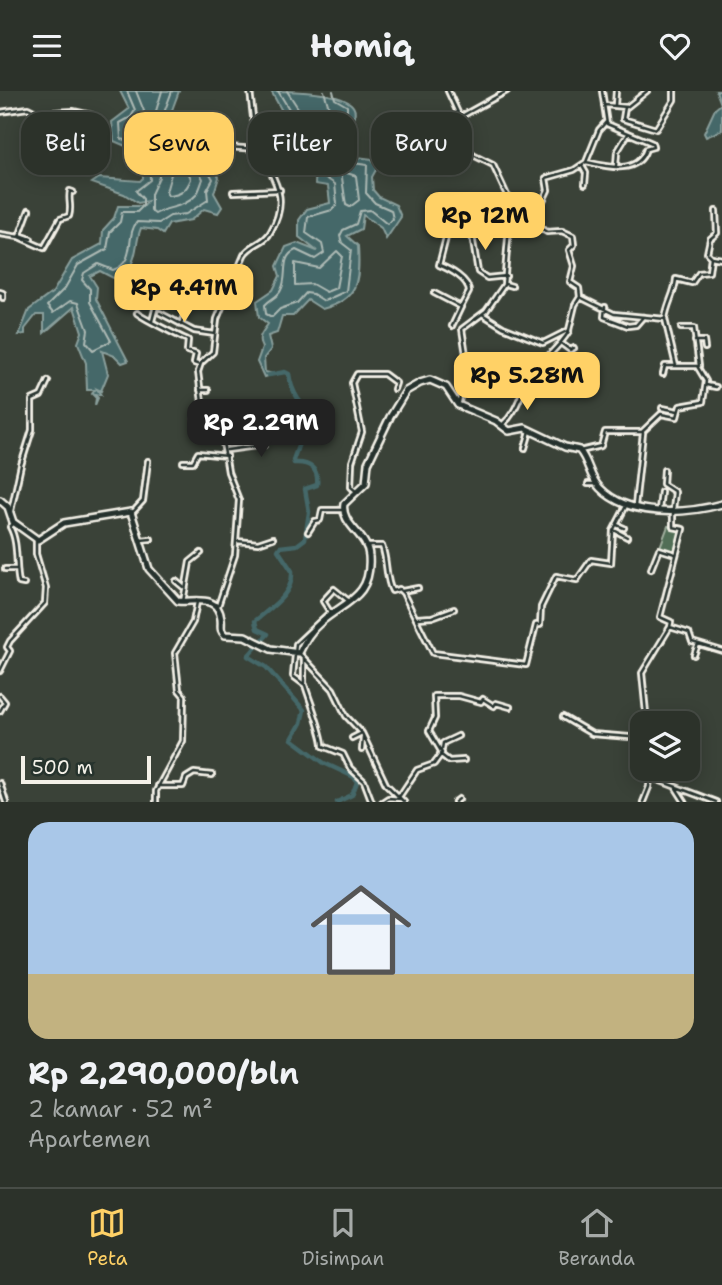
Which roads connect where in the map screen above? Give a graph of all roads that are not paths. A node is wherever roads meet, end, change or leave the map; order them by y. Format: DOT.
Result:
graph roads {
  1 [pos="250,91"];
  2 [pos="448,91"];
  3 [pos="507,91"];
  4 [pos="602,91"];
  5 [pos="616,91"];
  6 [pos="647,91"];
  7 [pos="674,91"];
  8 [pos="604,105"];
  9 [pos="615,105"];
  10 [pos="625,107"];
  11 [pos="0,112"];
  12 [pos="35,112"];
  13 [pos="55,112"];
  14 [pos="77,112"];
  15 [pos="254,112"];
  16 [pos="458,112"];
  17 [pos="469,112"];
  18 [pos="606,123"];
  19 [pos="628,134"];
  20 [pos="472,154"];
  21 [pos="586,162"];
  22 [pos="582,166"];
  23 [pos="616,166"];
  24 [pos="273,175"];
  25 [pos="585,184"];
  26 [pos="64,190"];
  27 [pos="280,190"];
  28 [pos="233,192"];
  29 [pos="29,210"];
  30 [pos="716,211"];
  31 [pos="470,222"];
  32 [pos="509,223"];
  33 [pos="532,224"];
  34 [pos="0,234"];
  35 [pos="20,236"];
  36 [pos="711,257"];
  37 [pos="722,259"];
  38 [pos="506,276"];
  39 [pos="505,283"];
  40 [pos="512,286"];
  41 [pos="0,292"];
  42 [pos="434,293"];
  43 [pos="580,297"];
  44 [pos="3,298"];
  45 [pos="152,299"];
  46 [pos="461,307"];
  47 [pos="605,307"];
  48 [pos="137,313"];
  49 [pos="160,313"];
  50 [pos="611,313"];
  51 [pos="482,314"];
  52 [pos="184,315"];
  53 [pos="643,317"];
  54 [pos="611,319"];
  55 [pos="665,319"];
  56 [pos="152,321"];
  57 [pos="181,325"];
  58 [pos="452,326"];
  59 [pos="681,328"];
  60 [pos="569,330"];
  61 [pos="216,334"];
  62 [pos="695,341"];
  63 [pos="562,344"];
  64 [pos="574,348"];
  65 [pos="705,348"];
  66 [pos="200,365"];
  67 [pos="676,366"];
  68 [pos="698,367"];
  69 [pos="663,375"];
  70 [pos="48,381"];
  71 [pos="706,385"];
  72 [pos="716,387"];
  73 [pos="394,389"];
  74 [pos="200,390"];
  75 [pos="208,390"];
  76 [pos="458,405"];
  77 [pos="662,408"];
  78 [pos="678,411"];
  79 [pos="209,413"];
  80 [pos="228,416"];
  81 [pos="195,419"];
  82 [pos="214,421"];
  83 [pos="501,426"];
  84 [pos="522,428"];
  85 [pos="248,430"];
  86 [pos="530,430"];
  87 [pos="220,431"];
  88 [pos="643,431"];
  89 [pos="265,436"];
  90 [pos="518,437"];
  91 [pos="525,448"];
  92 [pos="227,450"];
  93 [pos="580,451"];
  94 [pos="227,456"];
  95 [pos="148,461"];
  96 [pos="183,462"];
  97 [pos="664,470"];
  98 [pos="357,492"];
  99 [pos="661,492"];
  100 [pos="0,500"];
  101 [pos="627,504"];
  102 [pos="722,504"];
  103 [pos="635,506"];
  104 [pos="343,510"];
  105 [pos="659,510"];
  106 [pos="673,510"];
  107 [pos="132,513"];
  108 [pos="12,520"];
  109 [pos="617,525"];
  110 [pos="624,529"];
  111 [pos="614,530"];
  112 [pos="308,532"];
  113 [pos="627,537"];
  114 [pos="273,538"];
  115 [pos="36,539"];
  116 [pos="151,539"];
  117 [pos="138,541"];
  118 [pos="237,541"];
  119 [pos="367,546"];
  120 [pos="201,553"];
  121 [pos="675,554"];
  122 [pos="5,569"];
  123 [pos="16,569"];
  124 [pos="651,569"];
  125 [pos="176,581"];
  126 [pos="24,584"];
  127 [pos="183,587"];
  128 [pos="418,588"];
  129 [pos="402,591"];
  130 [pos="198,599"];
  131 [pos="348,600"];
  132 [pos="183,602"];
  133 [pos="217,609"];
  134 [pos="454,609"];
  135 [pos="417,618"];
  136 [pos="670,627"];
  137 [pos="698,644"];
  138 [pos="722,650"];
  139 [pos="299,654"];
  140 [pos="694,655"];
  141 [pos="2,662"];
  142 [pos="0,671"];
  143 [pos="304,683"];
  144 [pos="0,696"];
  145 [pos="510,707"];
  146 [pos="0,711"];
  147 [pos="646,711"];
  148 [pos="563,717"];
  149 [pos="363,735"];
  150 [pos="458,736"];
  151 [pos="630,737"];
  152 [pos="352,738"];
  153 [pos="442,749"];
  154 [pos="362,750"];
  155 [pos="440,754"];
  156 [pos="464,760"];
  157 [pos="212,775"];
  158 [pos="649,781"];
  159 [pos="659,781"];
  160 [pos="0,783"];
  161 [pos="158,786"];
  162 [pos="676,788"];
  163 [pos="402,799"];
  164 [pos="459,799"];
  165 [pos="6,802"];
  166 [pos="156,802"];
  167 [pos="372,802"];
  168 [pos="382,802"];
  169 [pos="455,802"];
  170 [pos="643,802"];
  171 [pos="685,802"];
  172 [pos="716,802"];
  1 -- 15 [label="street"];
  2 -- 16 [label="street"];
  3 -- 17 [label="street"];
  4 -- 8 [label="street"];
  5 -- 9 [label="street"];
  6 -- 10 [label="street"];
  7 -- 10 [label="street"];
  8 -- 9 [label="street"];
  8 -- 18 [label="street"];
  9 -- 10 [label="street"];
  11 -- 12 [label="street"];
  13 -- 14 [label="street"];
  18 -- 19 [label="street"];
  18 -- 21 [label="street"];
  19 -- 23 [label="street"];
  19 -- 23 [label="street"];
  20 -- 32 [label="street"];
  21 -- 22 [label="street"];
  21 -- 23 [label="street"];
  22 -- 25 [label="street"];
  22 -- 33 [label="street"];
  24 -- 27 [label="street"];
  26 -- 35 [label="street"];
  27 -- 28 [label="street"];
  27 -- 61 [label="street"];
  29 -- 35 [label="street"];
  30 -- 36 [label="street"];
  31 -- 32 [label="street"];
  31 -- 38 [label="street"];
  31 -- 46 [label="street"];
  32 -- 33 [label="street"];
  32 -- 38 [label="street"];
  33 -- 43 [label="street"];
  34 -- 35 [label="street"];
  36 -- 37 [label="street"];
  36 -- 55 [label="street"];
  38 -- 39 [label="street"];
  39 -- 40 [label="street"];
  39 -- 51 [label="street"];
  41 -- 44 [label="street"];
  42 -- 46 [label="street"];
  43 -- 47 [label="street"];
  43 -- 60 [label="street"];
  45 -- 56 [label="street"];
  46 -- 58 [label="street"];
  47 -- 50 [label="street"];
  47 -- 54 [label="street"];
  48 -- 56 [label="street"];
  49 -- 57 [label="street"];
  50 -- 53 [label="street"];
  50 -- 54 [label="street"];
  51 -- 60 [label="street"];
  51 -- 76 [label="street"];
  52 -- 57 [label="street"];
  53 -- 54 [label="street"];
  53 -- 55 [label="street"];
  55 -- 67 [label="street"];
  56 -- 66 [label="street"];
  57 -- 61 [label="street"];
  59 -- 62 [label="street"];
  60 -- 63 [label="street"];
  61 -- 66 [label="street"];
  62 -- 65 [label="street"];
  62 -- 68 [label="street"];
  63 -- 64 [label="street"];
  63 -- 83 [label="street"];
  66 -- 74 [label="street"];
  67 -- 68 [label="street"];
  67 -- 69 [label="street"];
  68 -- 71 [label="street"];
  70 -- 108 [label="street"];
  71 -- 72 [label="street"];
  71 -- 78 [label="street"];
  73 -- 98 [label="street"];
  74 -- 75 [label="street"];
  74 -- 79 [label="street"];
  76 -- 83 [label="main road"];
  76 -- 98 [label="main road"];
  77 -- 78 [label="street"];
  78 -- 88 [label="street"];
  79 -- 81 [label="street"];
  79 -- 82 [label="street"];
  80 -- 82 [label="street"];
  82 -- 87 [label="street"];
  83 -- 84 [label="main road"];
  84 -- 86 [label="main road"];
  84 -- 90 [label="street"];
  85 -- 87 [label="street"];
  86 -- 91 [label="street"];
  86 -- 93 [label="main road"];
  87 -- 92 [label="street"];
  88 -- 93 [label="street"];
  88 -- 103 [label="street"];
  89 -- 92 [label="street"];
  92 -- 94 [label="street"];
  93 -- 101 [label="main road"];
  94 -- 96 [label="street"];
  94 -- 118 [label="street"];
  95 -- 107 [label="street"];
  97 -- 106 [label="street"];
  98 -- 104 [label="main road"];
  99 -- 105 [label="street"];
  100 -- 108 [label="main road"];
  101 -- 103 [label="main road"];
  101 -- 109 [label="street"];
  102 -- 106 [label="main road"];
  103 -- 105 [label="main road"];
  104 -- 112 [label="street"];
  104 -- 119 [label="main road"];
  105 -- 106 [label="main road"];
  106 -- 121 [label="street"];
  107 -- 115 [label="main road"];
  107 -- 117 [label="main road"];
  108 -- 115 [label="main road"];
  108 -- 123 [label="street"];
  109 -- 110 [label="street"];
  109 -- 111 [label="street"];
  111 -- 113 [label="street"];
  111 -- 135 [label="street"];
  114 -- 118 [label="street"];
  115 -- 141 [label="street"];
  116 -- 117 [label="street"];
  117 -- 132 [label="main road"];
  118 -- 133 [label="street"];
  119 -- 129 [label="street"];
  119 -- 131 [label="main road"];
  120 -- 127 [label="street"];
  121 -- 124 [label="street"];
  121 -- 136 [label="street"];
  122 -- 123 [label="street"];
  123 -- 126 [label="street"];
  125 -- 127 [label="street"];
  127 -- 132 [label="street"];
  128 -- 129 [label="street"];
  129 -- 135 [label="street"];
  130 -- 132 [label="main road"];
  130 -- 133 [label="main road"];
  130 -- 161 [label="street"];
  131 -- 139 [label="main road"];
  131 -- 139 [label="street"];
  133 -- 139 [label="main road"];
  134 -- 135 [label="street"];
  136 -- 137 [label="street"];
  136 -- 147 [label="street"];
  137 -- 138 [label="street"];
  137 -- 140 [label="street"];
  139 -- 143 [label="street"];
  139 -- 143 [label="street"];
  139 -- 149 [label="street"];
  141 -- 142 [label="street"];
  143 -- 167 [label="street"];
  144 -- 146 [label="street"];
  145 -- 153 [label="street"];
  148 -- 151 [label="street"];
  149 -- 152 [label="street"];
  149 -- 154 [label="street"];
  149 -- 163 [label="street"];
  150 -- 153 [label="street"];
  153 -- 155 [label="street"];
  155 -- 156 [label="street"];
  155 -- 163 [label="street"];
  157 -- 161 [label="street"];
  158 -- 170 [label="street"];
  159 -- 162 [label="street"];
  160 -- 165 [label="street"];
  161 -- 166 [label="street"];
  162 -- 171 [label="street"];
  162 -- 172 [label="street"];
  163 -- 168 [label="street"];
  164 -- 169 [label="street"];
}
